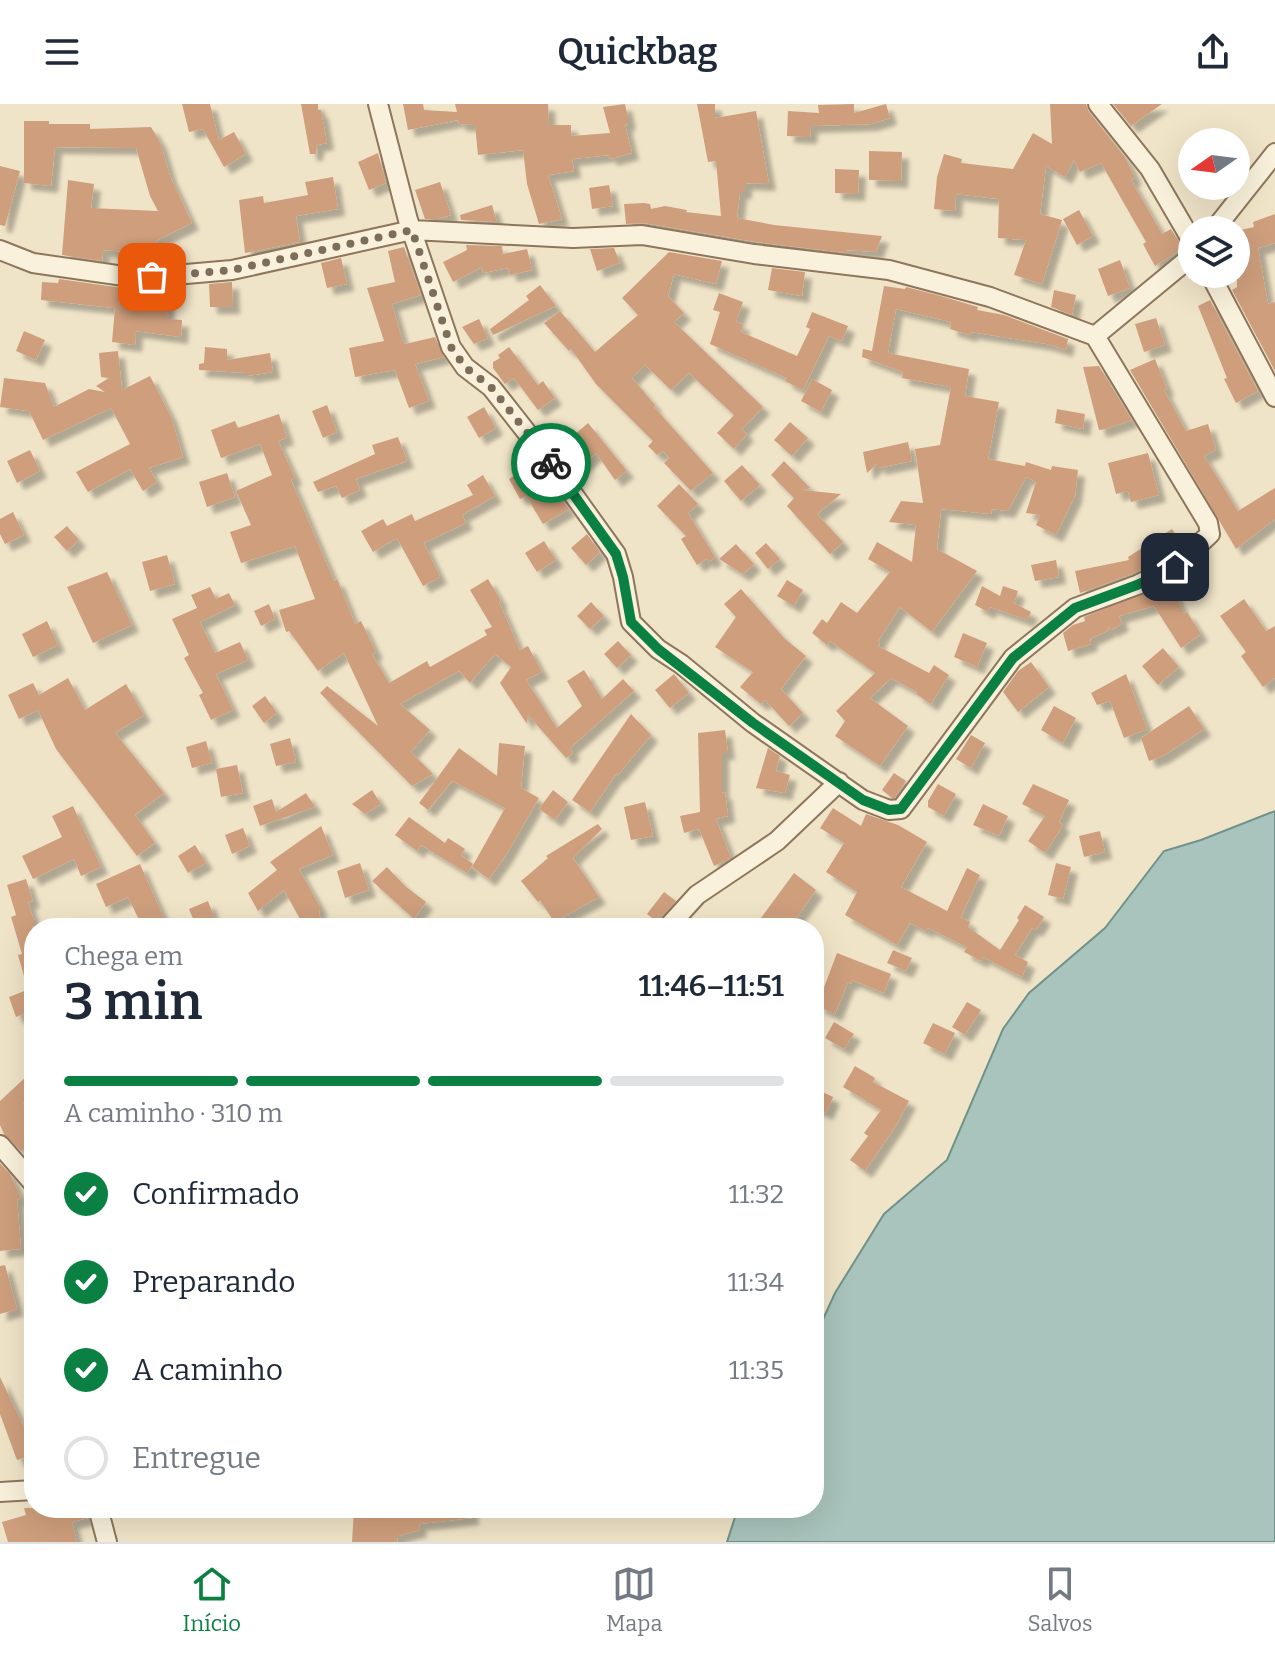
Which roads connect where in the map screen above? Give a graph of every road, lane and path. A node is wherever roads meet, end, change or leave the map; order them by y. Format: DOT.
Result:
graph roads {
  1 [pos="378,104"];
  2 [pos="1098,104"];
  3 [pos="1275,153"];
  4 [pos="1225,216"];
  5 [pos="1178,217"];
  6 [pos="412,230"];
  7 [pos="0,250"];
  8 [pos="1178,268"];
  9 [pos="1217,288"];
  10 [pos="1095,336"];
  11 [pos="1275,397"];
  12 [pos="839,782"];
  13 [pos="676,918"];
  14 [pos="0,1145"];
  15 [pos="24,1173"];
  16 [pos="24,1491"];
  17 [pos="0,1492"];
  18 [pos="101,1518"];
  19 [pos="107,1542"];
  1 -- 6 [label="street"];
  2 -- 5 [label="street"];
  3 -- 4 [label="street"];
  6 -- 7 [label="street"];
  6 -- 10 [label="street"];
  6 -- 12 [label="street"];
  8 -- 10 [label="street"];
  9 -- 11 [label="street"];
  10 -- 12 [label="street"];
  12 -- 13 [label="street"];
  14 -- 15 [label="street"];
  16 -- 17 [label="street"];
  18 -- 19 [label="street"];
}
